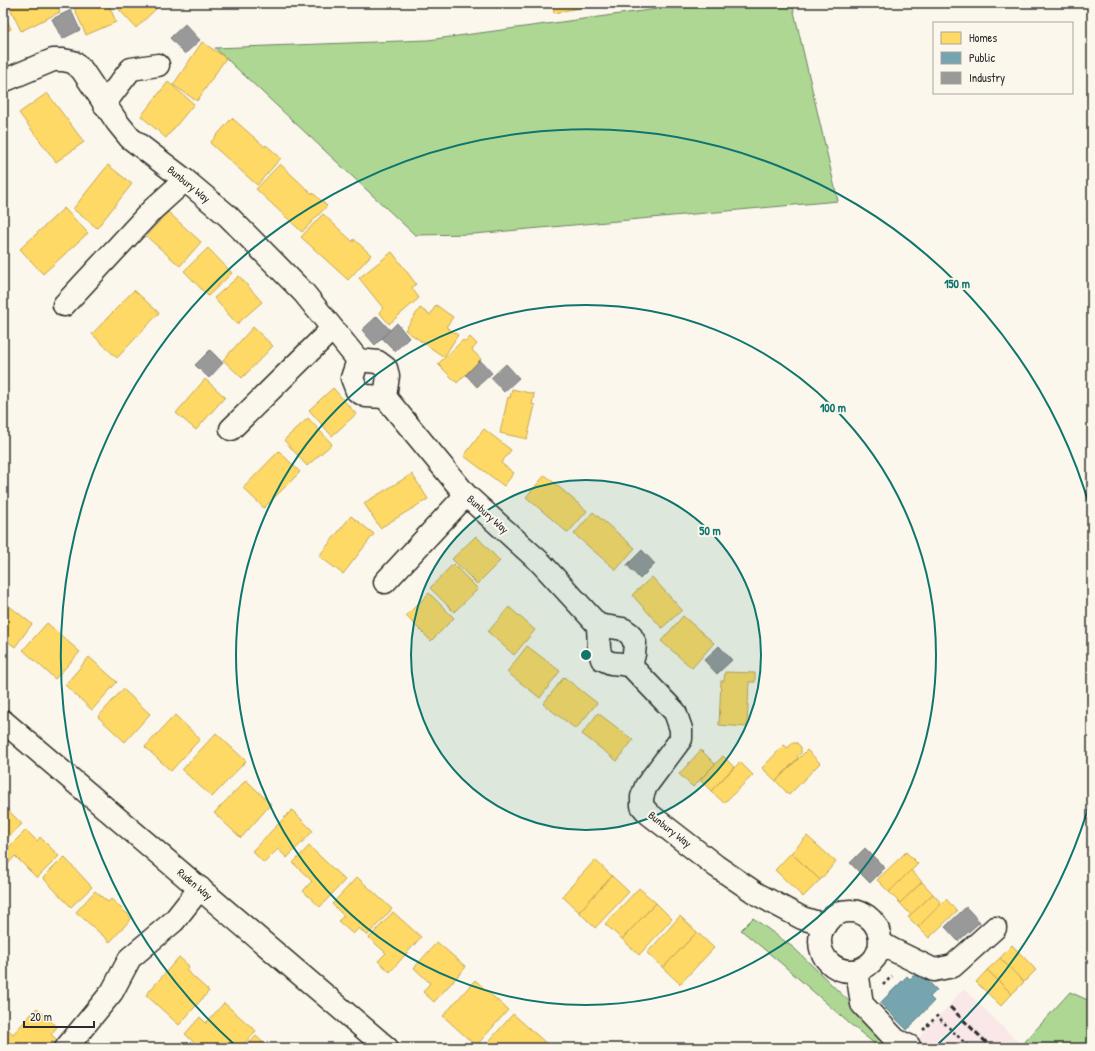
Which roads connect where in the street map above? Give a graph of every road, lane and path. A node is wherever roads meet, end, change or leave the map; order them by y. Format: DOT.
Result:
graph roads {
  1 [pos="158,65"];
  2 [pos="3,82"];
  3 [pos="104,104"];
  4 [pos="185,180"];
  5 [pos="64,305"];
  6 [pos="332,329"];
  7 [pos="358,360"];
  8 [pos="385,397"];
  9 [pos="231,430"];
  10 [pos="466,495"];
  11 [pos="385,582"];
  12 [pos="598,625"];
  13 [pos="631,666"];
  14 [pos="3,721"];
  15 [pos="200,888"];
  16 [pos="825,925"];
  17 [pos="995,928"];
  18 [pos="881,943"];
  19 [pos="857,971"];
  20 [pos="909,1046"];
  21 [pos="66,1048"];
  22 [pos="387,1048"];
  23 [pos="970,1048"];
  1 -- 3 [label="street"];
  2 -- 3 [label="street, Bunbury Way"];
  3 -- 4 [label="street, Bunbury Way"];
  4 -- 5 [label="street"];
  4 -- 6 [label="street, Bunbury Way"];
  6 -- 7 [label="street, Bunbury Way"];
  6 -- 9 [label="street"];
  7 -- 8 [label="street"];
  7 -- 8 [label="street"];
  8 -- 10 [label="street, Bunbury Way"];
  10 -- 11 [label="street"];
  10 -- 12 [label="street, Bunbury Way"];
  12 -- 13 [label="street"];
  12 -- 13 [label="street"];
  13 -- 16 [label="street, Bunbury Way"];
  14 -- 15 [label="street, Ruden Way"];
  15 -- 21 [label="street"];
  15 -- 22 [label="street, Ruden Way"];
  16 -- 18 [label="street"];
  16 -- 19 [label="street"];
  17 -- 18 [label="street"];
  18 -- 19 [label="street"];
  19 -- 20 [label="street"];
  20 -- 23 [label="path"];
}
